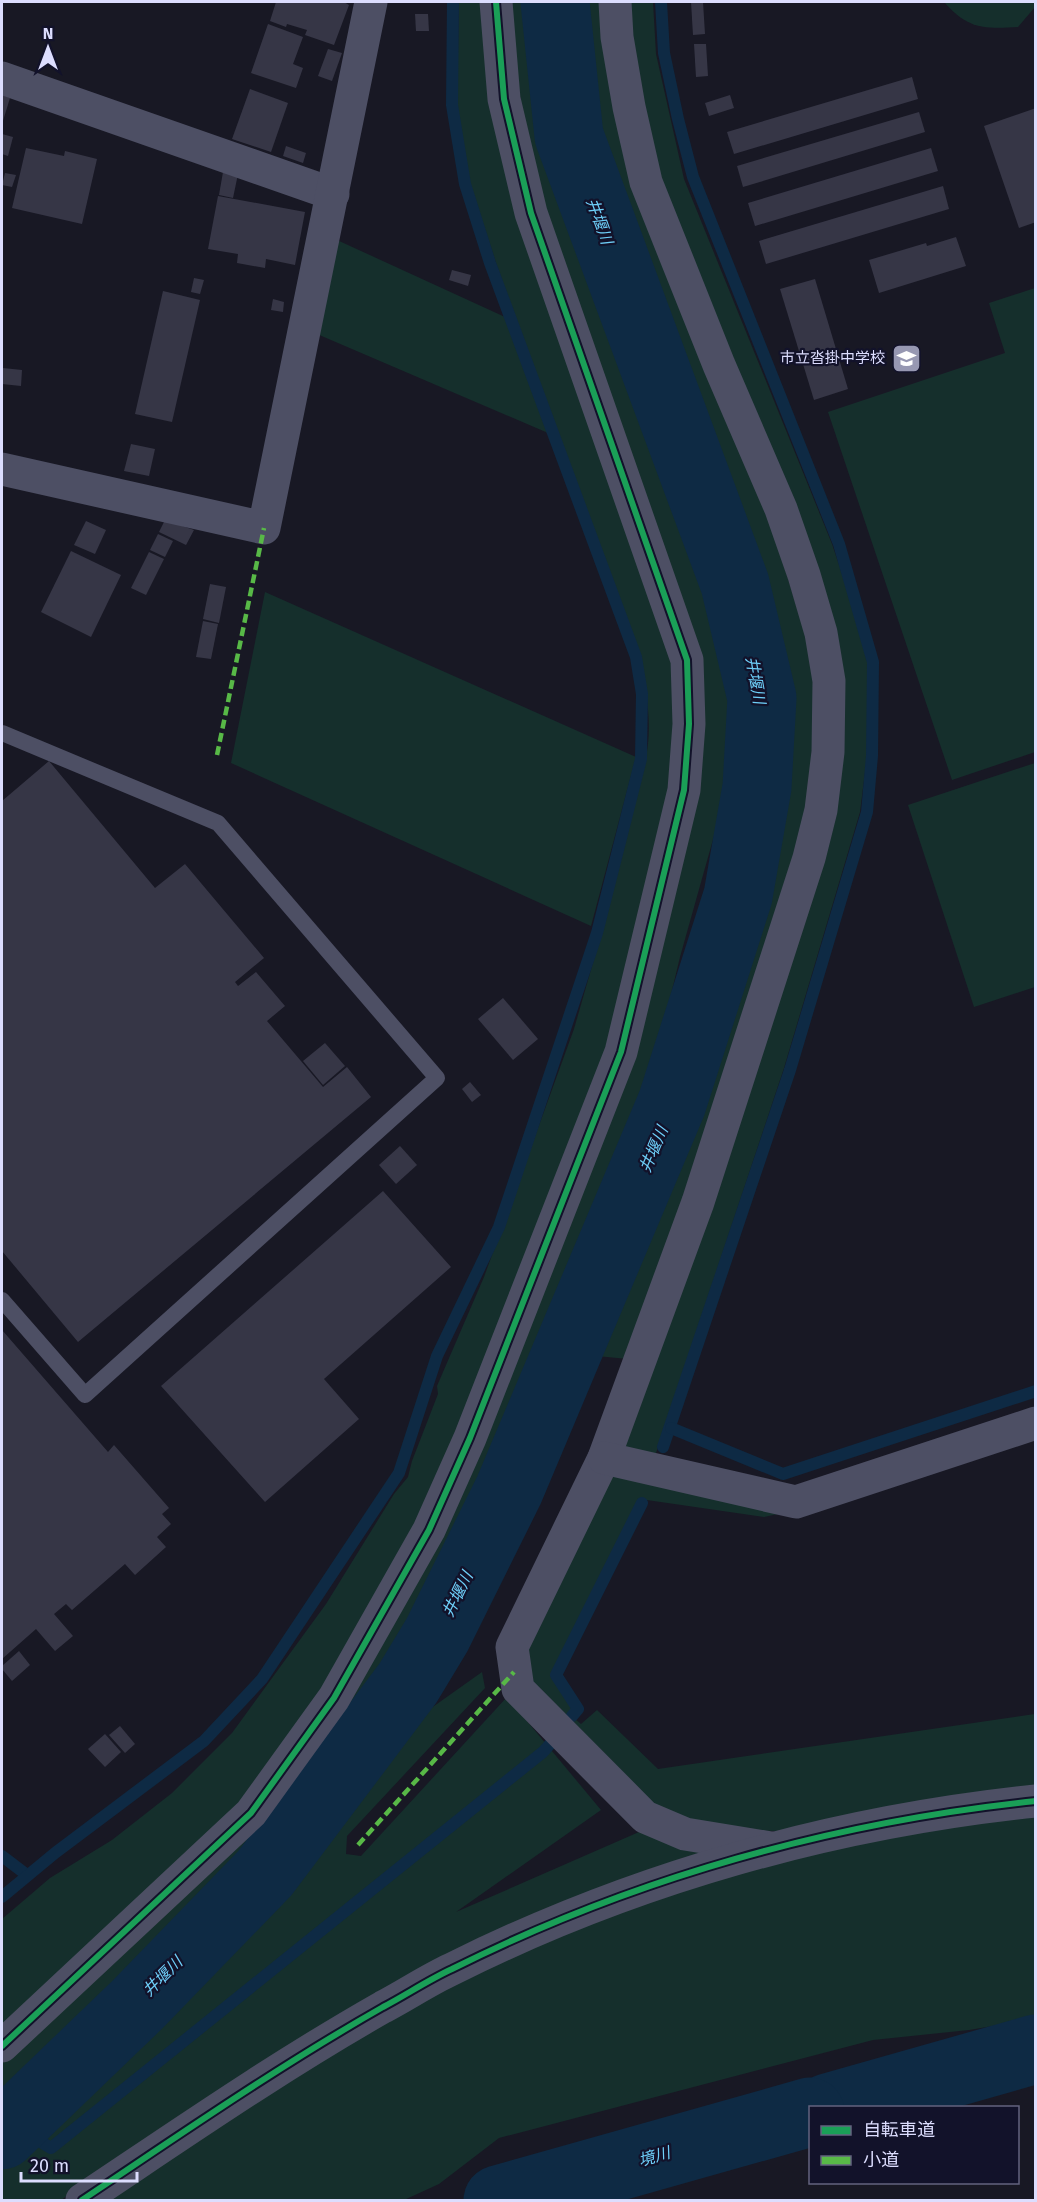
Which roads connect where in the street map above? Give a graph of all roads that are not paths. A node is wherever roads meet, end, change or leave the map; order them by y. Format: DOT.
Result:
graph roads {
  1 [pos="371,2"];
  2 [pos="496,2"];
  3 [pos="615,2"];
  4 [pos="2,78"];
  5 [pos="333,194"];
  6 [pos="2,469"];
  7 [pos="2,733"];
  8 [pos="2,1300"];
  9 [pos="1035,1423"];
  10 [pos="604,1458"];
  11 [pos="1035,1801"];
  12 [pos="771,1848"];
  13 [pos="2,2046"];
  14 [pos="82,2200"];
  1 -- 5 [label="street"];
  2 -- 13 [label="street"];
  3 -- 10 [label="street"];
  4 -- 5 [label="street"];
  5 -- 6 [label="street"];
  7 -- 8 [label="lane"];
  9 -- 10 [label="street"];
  10 -- 12 [label="street"];
  11 -- 12 [label="street"];
  12 -- 14 [label="street"];
}
